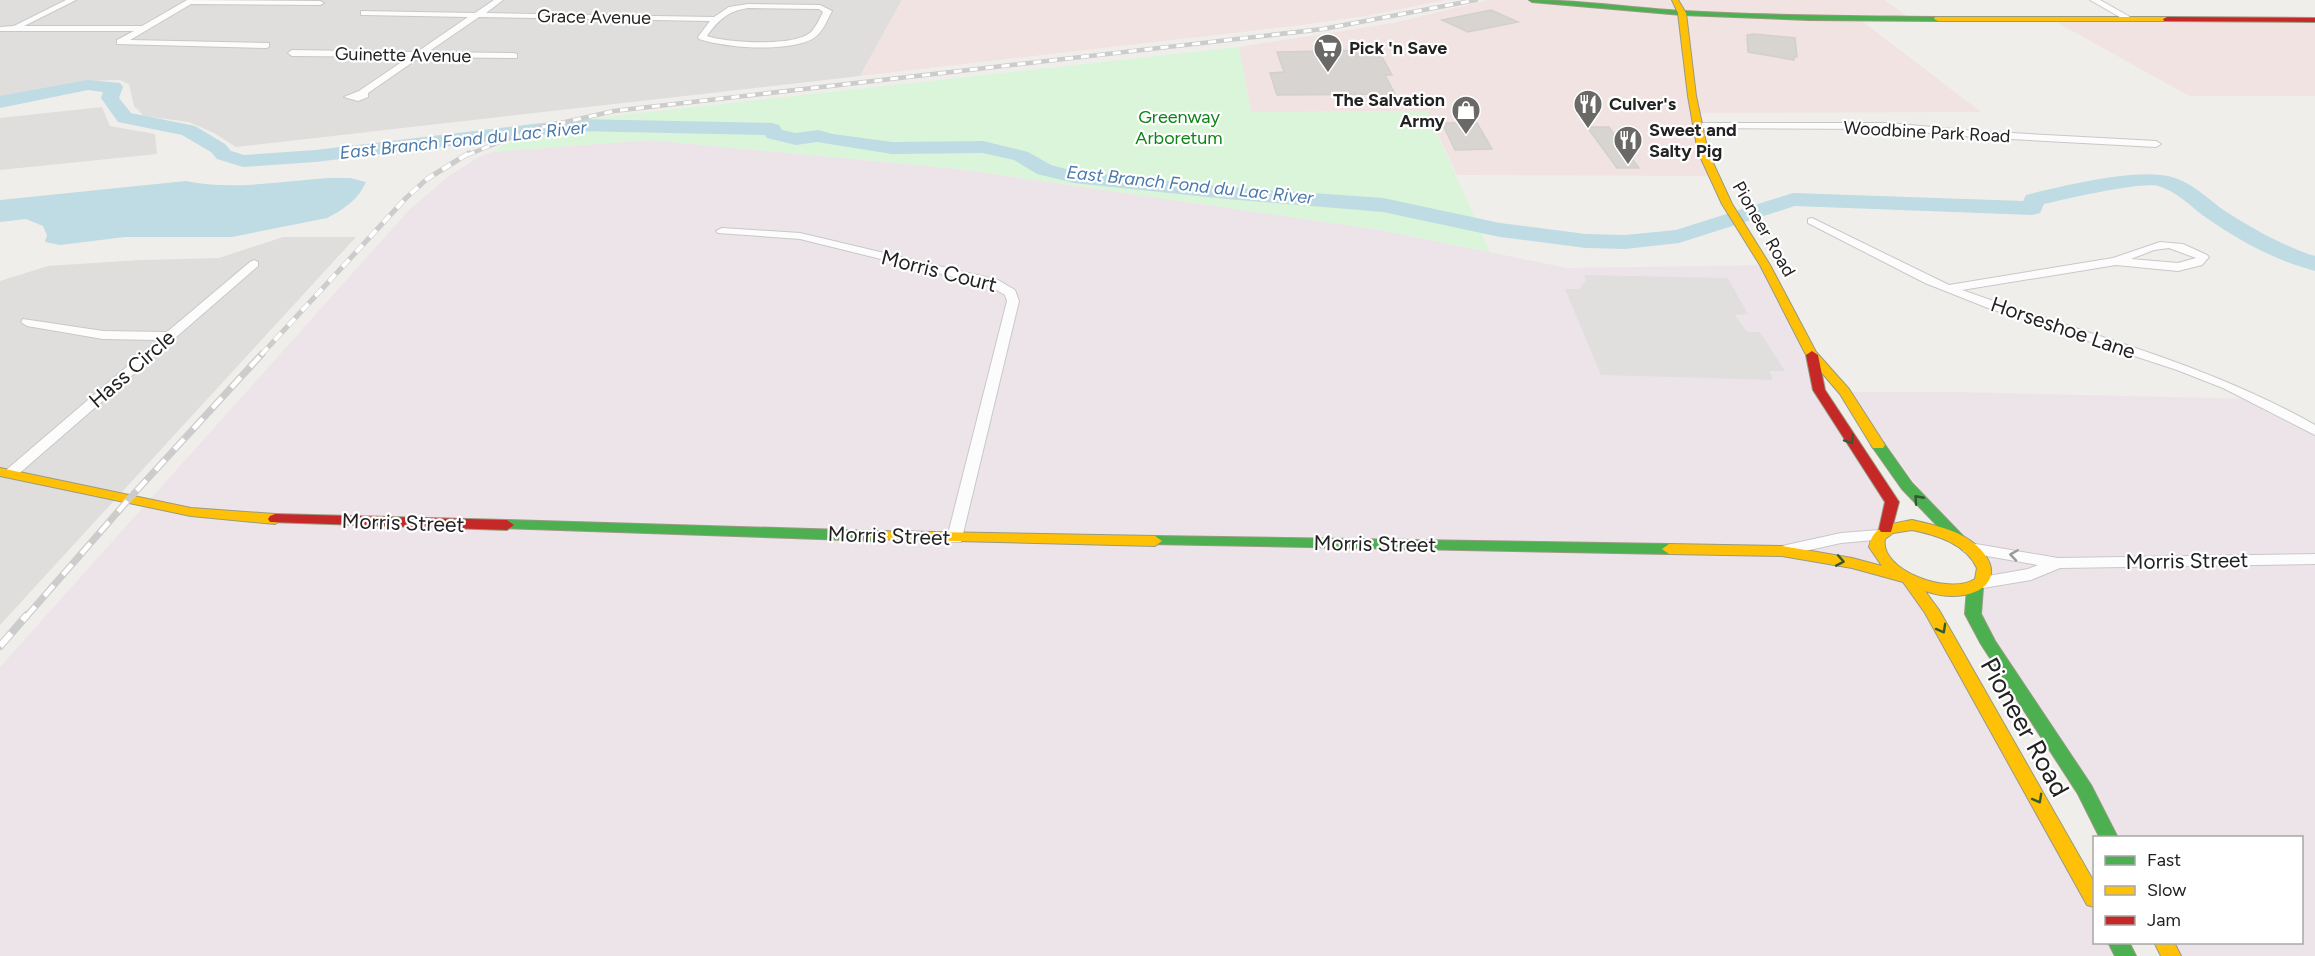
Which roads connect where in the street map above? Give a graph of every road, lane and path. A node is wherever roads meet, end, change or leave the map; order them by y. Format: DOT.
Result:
graph roads {
  1 [pos="72,0"];
  2 [pos="499,0"];
  3 [pos="1532,0"];
  4 [pos="1675,0"];
  5 [pos="2094,0"];
  6 [pos="191,1"];
  7 [pos="320,3"];
  8 [pos="364,13"];
  9 [pos="478,15"];
  10 [pos="2128,18"];
  11 [pos="715,19"];
  12 [pos="1683,19"];
  13 [pos="2315,20"];
  14 [pos="143,28"];
  15 [pos="0,29"];
  16 [pos="12,29"];
  17 [pos="266,45"];
  18 [pos="292,53"];
  19 [pos="418,56"];
  20 [pos="514,56"];
  21 [pos="362,93"];
  22 [pos="1698,126"];
  23 [pos="2156,144"];
  24 [pos="1812,221"];
  25 [pos="722,231"];
  26 [pos="2116,261"];
  27 [pos="254,264"];
  28 [pos="1947,288"];
  29 [pos="27,322"];
  30 [pos="170,336"];
  31 [pos="1811,353"];
  32 [pos="2315,431"];
  33 [pos="5,473"];
  34 [pos="1882,532"];
  35 [pos="955,538"];
  36 [pos="1965,544"];
  37 [pos="1782,551"];
  38 [pos="2315,559"];
  39 [pos="2058,563"];
  40 [pos="1906,578"];
  41 [pos="1979,585"];
  42 [pos="2108,836"];
  43 [pos="2093,897"];
  1 -- 16 [label="street"];
  2 -- 9 [label="street"];
  3 -- 12 [label="main road"];
  4 -- 12 [label="main road"];
  5 -- 10 [label="street"];
  6 -- 7 [label="street"];
  6 -- 14 [label="street"];
  8 -- 9 [label="street, Grace Avenue"];
  9 -- 11 [label="street, Grace Avenue"];
  9 -- 19 [label="street"];
  10 -- 12 [label="main road"];
  10 -- 13 [label="main road"];
  11 -- 11 [label="street"];
  12 -- 22 [label="main road, Pioneer Road"];
  14 -- 16 [label="street"];
  14 -- 17 [label="street"];
  15 -- 16 [label="street"];
  18 -- 19 [label="street, Guinette Avenue"];
  19 -- 20 [label="street, Guinette Avenue"];
  19 -- 21 [label="street"];
  22 -- 23 [label="street, Woodbine Park Road"];
  22 -- 31 [label="main road, Pioneer Road"];
  24 -- 28 [label="street, Horseshoe Lane"];
  25 -- 35 [label="street, Morris Court"];
  26 -- 26 [label="street"];
  26 -- 28 [label="street"];
  27 -- 30 [label="street, Hass Circle"];
  28 -- 32 [label="street, Horseshoe Lane"];
  29 -- 30 [label="street"];
  30 -- 33 [label="street, Hass Circle"];
  31 -- 34 [label="main road, Pioneer Road, one-way"];
  36 -- 31 [label="main road, Pioneer Road, one-way"];
  33 -- 35 [label="main road, Morris Street"];
  34 -- 36 [label="main road"];
  34 -- 37 [label="street, Morris Street"];
  34 -- 40 [label="main road, Pioneer Road"];
  35 -- 37 [label="main road, Morris Street"];
  39 -- 36 [label="street, Morris Street, one-way"];
  36 -- 41 [label="main road, Pioneer Road"];
  37 -- 40 [label="main road, Morris Street, one-way"];
  38 -- 39 [label="street, Morris Street"];
  39 -- 41 [label="street, Morris Street"];
  40 -- 41 [label="main road, Morris Street"];
  40 -- 43 [label="main road, Pioneer Road, one-way"];
  41 -- 42 [label="main road, Pioneer Road"];
}
